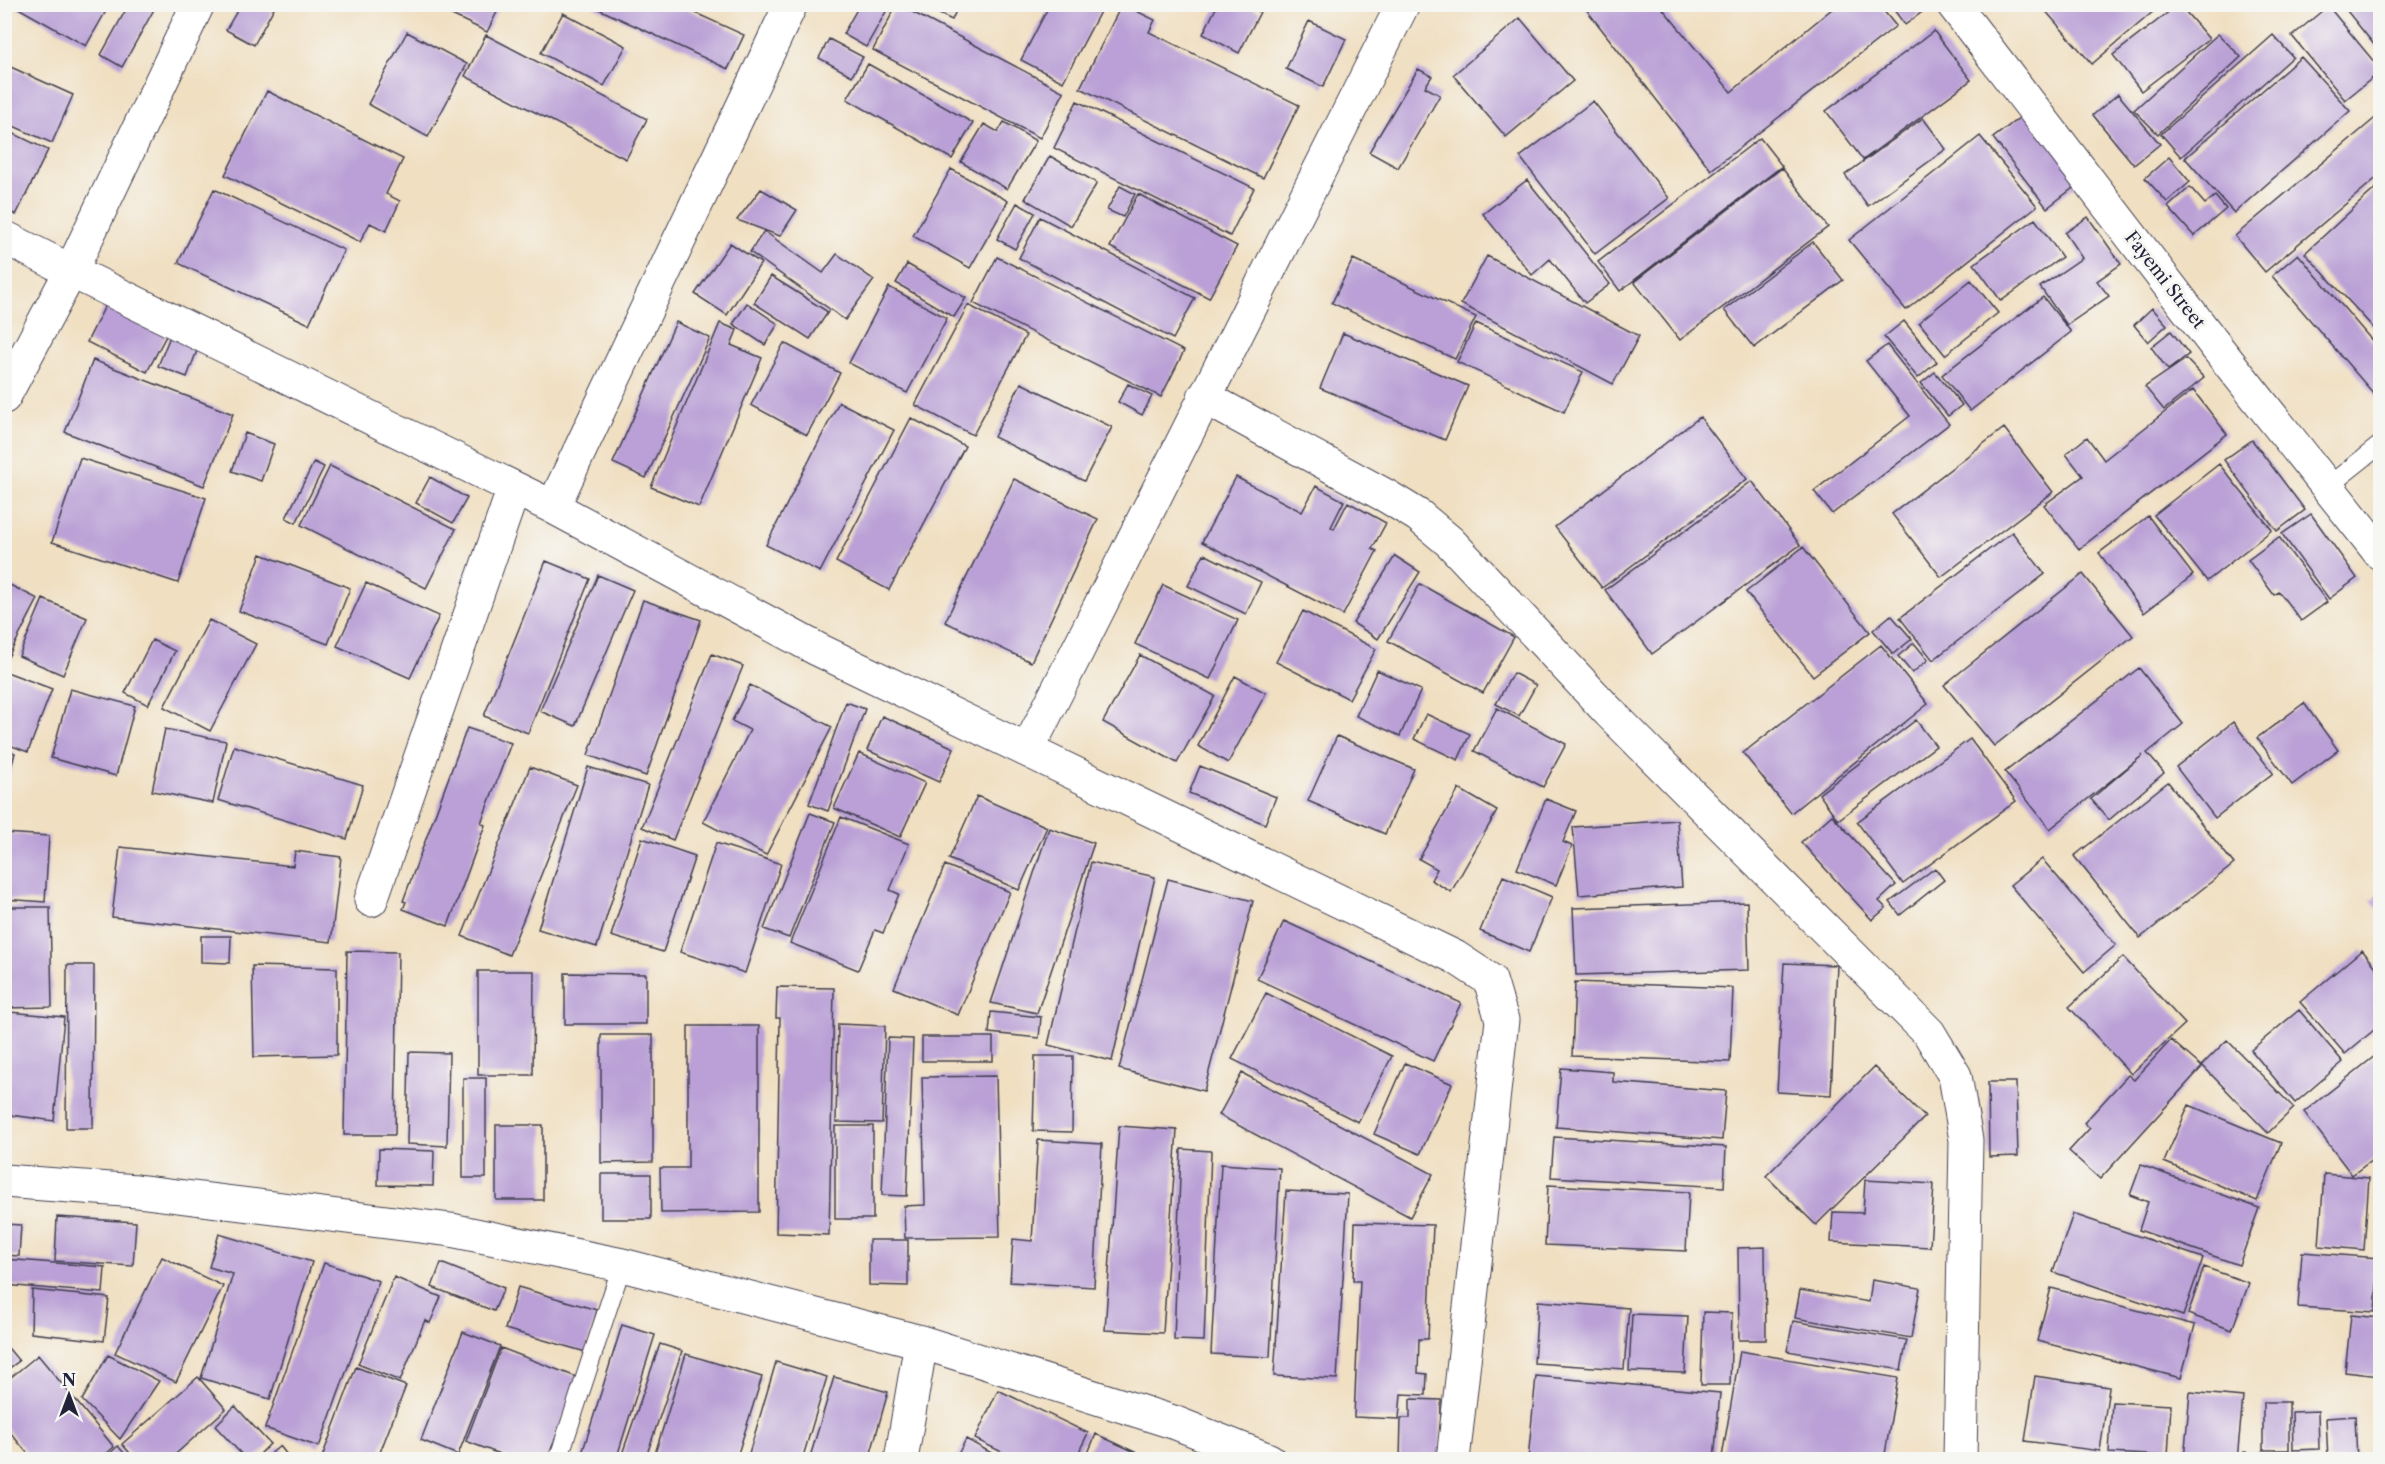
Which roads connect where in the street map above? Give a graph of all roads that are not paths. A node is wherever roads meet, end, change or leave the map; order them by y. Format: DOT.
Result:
graph roads {
  1 [pos="198,4"];
  2 [pos="791,4"];
  3 [pos="1403,4"];
  4 [pos="1953,4"];
  5 [pos="4,237"];
  6 [pos="71,271"];
  7 [pos="4,397"];
  8 [pos="1204,397"];
  9 [pos="2380,445"];
  10 [pos="2327,487"];
  11 [pos="514,488"];
  12 [pos="553,507"];
  13 [pos="2380,553"];
  14 [pos="1028,749"];
  15 [pos="371,900"];
  16 [pos="4,1181"];
  17 [pos="622,1265"];
  18 [pos="921,1342"];
  19 [pos="558,1460"];
  20 [pos="901,1460"];
  21 [pos="1269,1460"];
  22 [pos="1453,1460"];
  23 [pos="1960,1460"];
  1 -- 6 [label="street"];
  2 -- 12 [label="street"];
  3 -- 8 [label="street"];
  4 -- 10 [label="street, Fayemi Street"];
  5 -- 6 [label="street"];
  6 -- 7 [label="street"];
  6 -- 11 [label="street"];
  8 -- 14 [label="street"];
  8 -- 23 [label="street"];
  9 -- 10 [label="lane"];
  10 -- 13 [label="street, Fayemi Street"];
  11 -- 12 [label="street"];
  11 -- 15 [label="street"];
  12 -- 14 [label="street"];
  14 -- 22 [label="street"];
  16 -- 17 [label="street"];
  17 -- 18 [label="street"];
  17 -- 19 [label="lane"];
  18 -- 20 [label="street"];
  18 -- 21 [label="street"];
}
